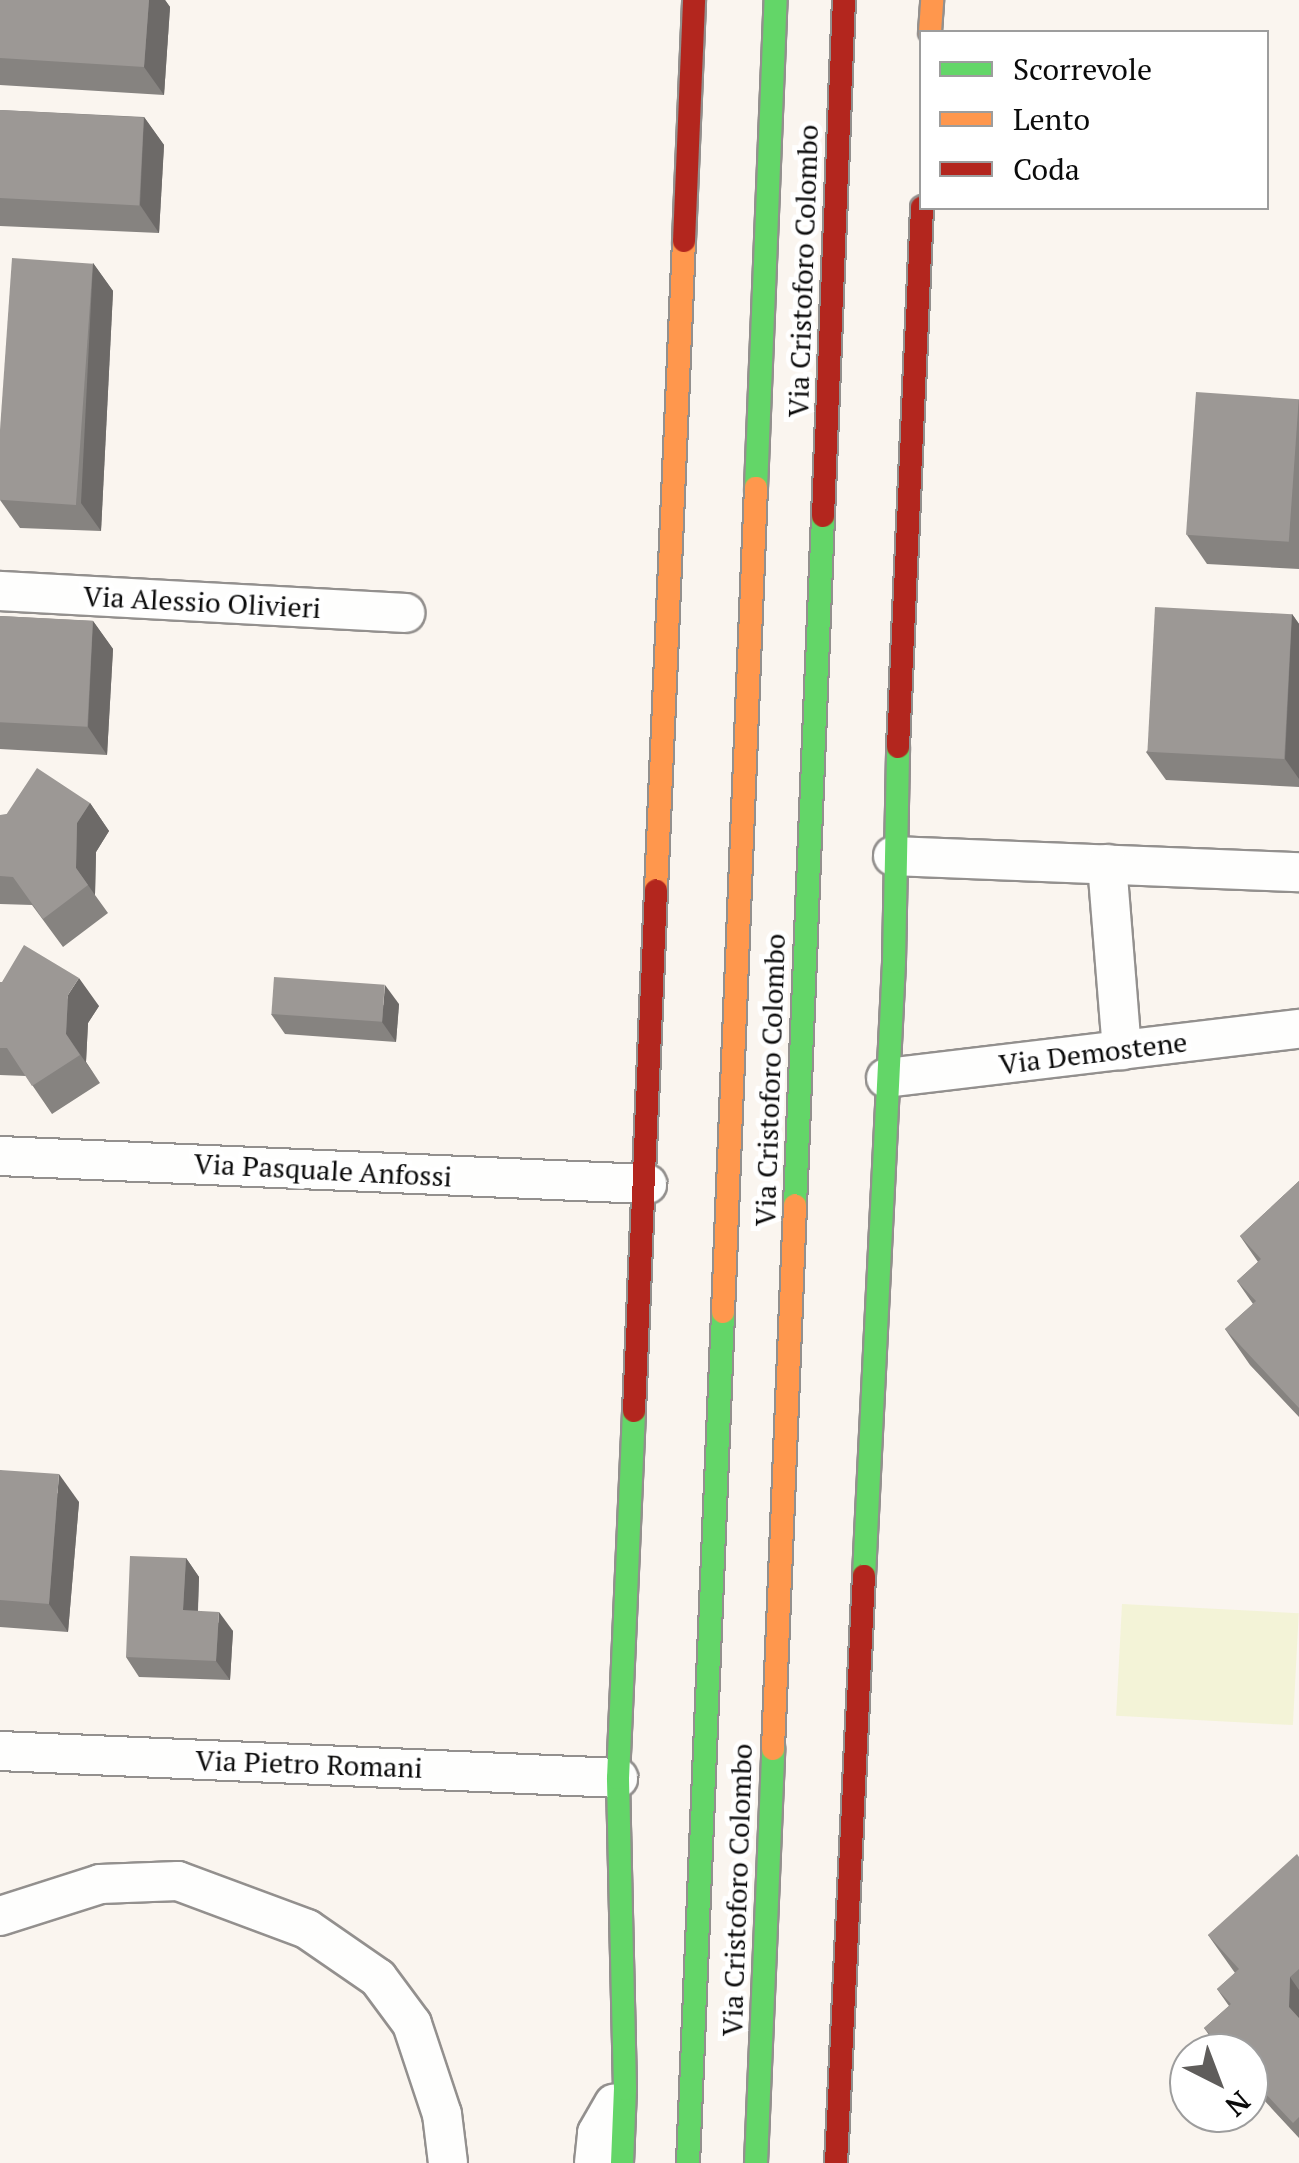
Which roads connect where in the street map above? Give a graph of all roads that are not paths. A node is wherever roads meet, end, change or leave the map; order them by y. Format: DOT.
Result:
graph roads {
  1 [pos="694,0"];
  2 [pos="776,0"];
  3 [pos="844,0"];
  4 [pos="932,0"];
  5 [pos="930,30"];
  6 [pos="922,210"];
  7 [pos="0,591"];
  8 [pos="404,613"];
  9 [pos="894,856"];
  10 [pos="1107,864"];
  11 [pos="1299,872"];
  12 [pos="1299,1029"];
  13 [pos="1122,1050"];
  14 [pos="886,1078"];
  15 [pos="0,1156"];
  16 [pos="647,1184"];
  17 [pos="0,1751"];
  18 [pos="618,1778"];
  19 [pos="0,1916"];
  20 [pos="625,2089"];
  21 [pos="448,2163"];
  22 [pos="594,2163"];
  23 [pos="622,2163"];
  24 [pos="688,2163"];
  25 [pos="756,2163"];
  26 [pos="836,2163"];
  1 -- 16 [label="main road"];
  2 -- 24 [label="main road, Via Cristoforo Colombo"];
  3 -- 25 [label="main road, Via Cristoforo Colombo"];
  4 -- 5 [label="main road"];
  6 -- 9 [label="main road"];
  7 -- 8 [label="street, Via Alessio Olivieri"];
  9 -- 10 [label="street"];
  9 -- 14 [label="main road"];
  10 -- 11 [label="street"];
  10 -- 13 [label="street"];
  12 -- 13 [label="street, Via Demostene"];
  13 -- 14 [label="street, Via Demostene"];
  14 -- 26 [label="main road"];
  15 -- 16 [label="street, Via Pasquale Anfossi"];
  16 -- 18 [label="main road"];
  17 -- 18 [label="street, Via Pietro Romani"];
  18 -- 20 [label="main road"];
  19 -- 21 [label="street"];
  20 -- 22 [label="street"];
  20 -- 23 [label="main road"];
}
